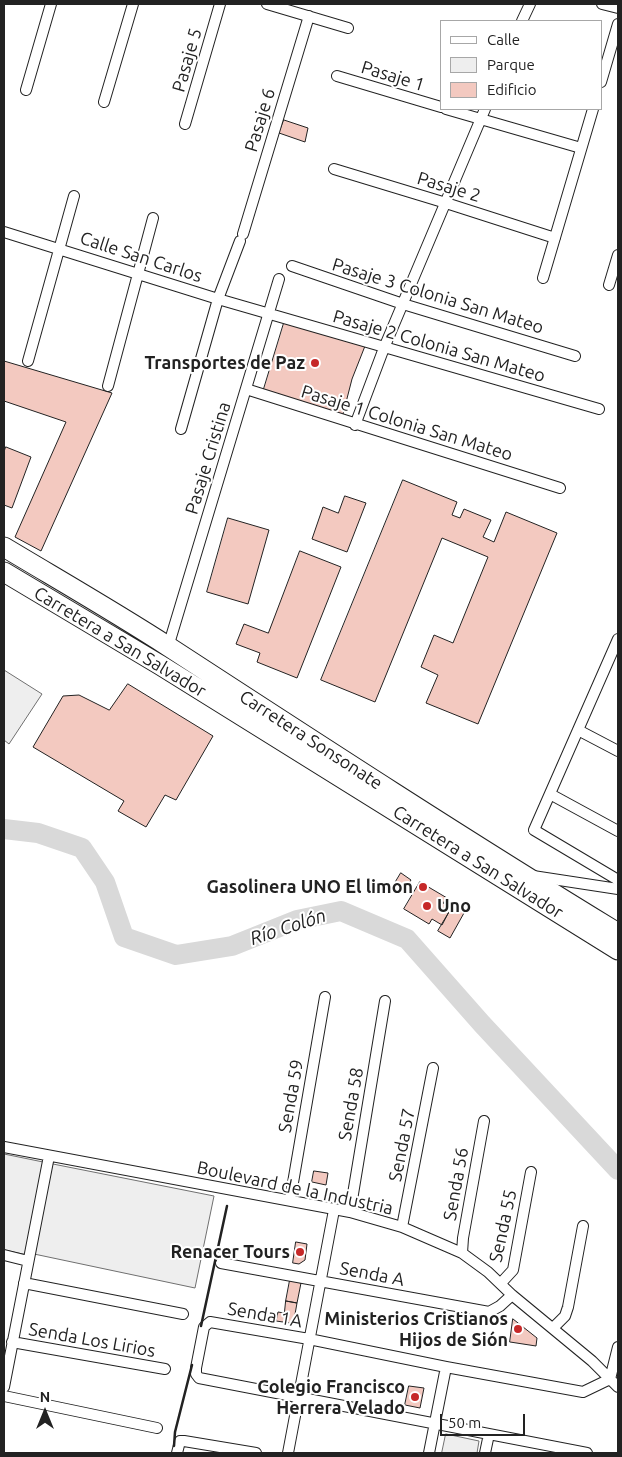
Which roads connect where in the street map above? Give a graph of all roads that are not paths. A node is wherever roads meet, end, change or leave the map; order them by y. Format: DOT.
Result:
graph roads {
  1 [pos="51,4"];
  2 [pos="133,4"];
  3 [pos="220,4"];
  4 [pos="267,4"];
  5 [pos="530,4"];
  6 [pos="602,4"];
  7 [pos="618,8"];
  8 [pos="309,16"];
  9 [pos="522,20"];
  10 [pos="618,24"];
  11 [pos="348,28"];
  12 [pos="337,76"];
  13 [pos="602,79"];
  14 [pos="26,90"];
  15 [pos="104,102"];
  16 [pos="440,107"];
  17 [pos="450,110"];
  18 [pos="485,110"];
  19 [pos="593,110"];
  20 [pos="481,119"];
  21 [pos="185,124"];
  22 [pos="581,148"];
  23 [pos="334,169"];
  24 [pos="74,196"];
  25 [pos="446,203"];
  26 [pos="153,218"];
  27 [pos="4,232"];
  28 [pos="555,238"];
  29 [pos="59,248"];
  30 [pos="618,255"];
  31 [pos="292,266"];
  32 [pos="138,273"];
  33 [pos="543,278"];
  34 [pos="279,279"];
  35 [pos="609,284"];
  36 [pos="218,299"];
  37 [pos="402,304"];
  38 [pos="269,313"];
  39 [pos="384,348"];
  40 [pos="575,356"];
  41 [pos="28,361"];
  42 [pos="108,386"];
  43 [pos="246,389"];
  44 [pos="599,409"];
  45 [pos="355,425"];
  46 [pos="181,429"];
  47 [pos="560,488"];
  48 [pos="4,547"];
  49 [pos="4,572"];
  50 [pos="617,646"];
  51 [pos="168,647"];
  52 [pos="578,730"];
  53 [pos="618,752"];
  54 [pos="550,794"];
  55 [pos="618,831"];
  56 [pos="521,874"];
  57 [pos="618,880"];
  58 [pos="618,889"];
  59 [pos="618,933"];
  60 [pos="618,950"];
  61 [pos="325,997"];
  62 [pos="385,1001"];
  63 [pos="433,1068"];
  64 [pos="484,1121"];
  65 [pos="4,1147"];
  66 [pos="49,1156"];
  67 [pos="532,1172"];
  68 [pos="290,1200"];
  69 [pos="334,1210"];
  70 [pos="350,1212"];
  71 [pos="583,1226"];
  72 [pos="402,1227"];
  73 [pos="462,1253"];
  74 [pos="4,1255"];
  75 [pos="28,1261"];
  76 [pos="221,1263"];
  77 [pos="320,1281"];
  78 [pos="24,1282"];
  79 [pos="501,1283"];
  80 [pos="512,1295"];
  81 [pos="183,1314"];
  82 [pos="553,1328"];
  83 [pos="309,1339"];
  84 [pos="12,1342"];
  85 [pos="618,1347"];
  86 [pos="446,1367"];
  87 [pos="165,1369"];
  88 [pos="610,1379"];
  89 [pos="4,1387"];
  90 [pos="618,1387"];
  91 [pos="4,1396"];
  92 [pos="298,1397"];
  93 [pos="435,1423"];
  94 [pos="157,1428"];
  95 [pos="489,1434"];
  96 [pos="177,1453"];
  97 [pos="256,1453"];
  98 [pos="288,1453"];
  99 [pos="429,1453"];
  100 [pos="485,1453"];
  101 [pos="587,1453"];
  1 -- 14 [label="street"];
  2 -- 15 [label="street"];
  3 -- 21 [label="street, Pasaje 5"];
  4 -- 8 [label="street"];
  5 -- 9 [label="street"];
  6 -- 7 [label="street"];
  8 -- 11 [label="street"];
  8 -- 36 [label="street, Pasaje 6"];
  10 -- 13 [label="street"];
  12 -- 16 [label="street, Pasaje 1"];
  17 -- 20 [label="street"];
  18 -- 20 [label="street"];
  19 -- 22 [label="street"];
  20 -- 22 [label="street"];
  20 -- 25 [label="street"];
  22 -- 28 [label="street"];
  23 -- 25 [label="street, Pasaje 2"];
  24 -- 29 [label="street"];
  25 -- 28 [label="street, Pasaje 2"];
  25 -- 37 [label="street"];
  26 -- 32 [label="street"];
  27 -- 29 [label="street, Calle San Carlos"];
  28 -- 33 [label="street"];
  29 -- 32 [label="street, Calle San Carlos"];
  29 -- 41 [label="street"];
  30 -- 35 [label="street"];
  31 -- 37 [label="street, Pasaje 3 Colonia San Mateo"];
  32 -- 36 [label="street, Calle San Carlos"];
  32 -- 42 [label="street"];
  34 -- 38 [label="street, Pasaje Cristina"];
  36 -- 38 [label="street, Calle San Carlos"];
  36 -- 46 [label="street, Pasaje 6"];
  37 -- 39 [label="street"];
  37 -- 40 [label="street, Pasaje 3 Colonia San Mateo"];
  38 -- 39 [label="street, Pasaje 2 Colonia San Mateo"];
  38 -- 43 [label="street, Pasaje Cristina"];
  39 -- 44 [label="street, Pasaje 2 Colonia San Mateo"];
  39 -- 45 [label="street"];
  43 -- 45 [label="street, Pasaje 1 Colonia San Mateo"];
  43 -- 51 [label="street, Pasaje Cristina"];
  45 -- 47 [label="street, Pasaje 1 Colonia San Mateo"];
  48 -- 51 [label="highway, Carretera Sonsonate"];
  49 -- 60 [label="highway, Carretera a San Salvador"];
  50 -- 52 [label="street"];
  51 -- 56 [label="highway, Carretera Sonsonate"];
  52 -- 53 [label="street"];
  52 -- 54 [label="street"];
  54 -- 55 [label="street"];
  54 -- 57 [label="street"];
  56 -- 58 [label="street"];
  56 -- 59 [label="highway, Carretera Sonsonate"];
  61 -- 68 [label="street, Senda 59"];
  62 -- 70 [label="street, Senda 58"];
  63 -- 72 [label="street, Senda 57"];
  64 -- 73 [label="street, Senda 56"];
  65 -- 66 [label="street, Boulevard de la Industria"];
  66 -- 68 [label="street, Boulevard de la Industria"];
  66 -- 75 [label="street"];
  67 -- 79 [label="street, Senda 55"];
  68 -- 69 [label="street, Boulevard de la Industria"];
  69 -- 70 [label="street, Boulevard de la Industria"];
  69 -- 77 [label="street"];
  70 -- 72 [label="street, Boulevard de la Industria"];
  71 -- 82 [label="street"];
  72 -- 73 [label="street, Boulevard de la Industria"];
  73 -- 79 [label="street, Boulevard de la Industria"];
  74 -- 75 [label="street"];
  75 -- 78 [label="street"];
  76 -- 77 [label="street, Senda A"];
  77 -- 80 [label="street, Senda A"];
  77 -- 83 [label="street"];
  78 -- 81 [label="street"];
  78 -- 84 [label="street"];
  79 -- 80 [label="street, Boulevard de la Industria"];
  80 -- 82 [label="street, Boulevard de la Industria"];
  82 -- 88 [label="street, Boulevard de la Industria"];
  83 -- 86 [label="street, Senda 1A"];
  83 -- 92 [label="street"];
  83 -- 92 [label="street, Senda 1A"];
  84 -- 87 [label="street, Senda Los Lirios"];
  84 -- 89 [label="street"];
  85 -- 88 [label="street"];
  86 -- 88 [label="street, Senda 1A"];
  86 -- 93 [label="street"];
  88 -- 90 [label="street, Boulevard de la Industria"];
  91 -- 94 [label="street"];
  92 -- 93 [label="street"];
  92 -- 98 [label="street"];
  93 -- 95 [label="street"];
  93 -- 99 [label="street"];
  95 -- 100 [label="street"];
  95 -- 101 [label="street"];
  96 -- 97 [label="street"];
}
